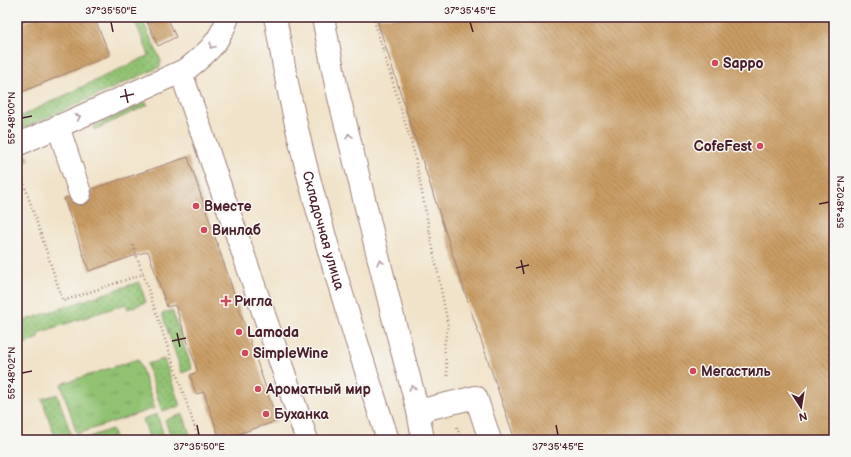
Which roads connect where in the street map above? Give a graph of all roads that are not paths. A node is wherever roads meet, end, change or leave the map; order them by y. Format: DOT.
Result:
graph roads {
  1 [pos="228,17"];
  2 [pos="275,17"];
  3 [pos="323,17"];
  4 [pos="184,70"];
  5 [pos="58,126"];
  6 [pos="17,145"];
  7 [pos="80,193"];
  8 [pos="418,411"];
  9 [pos="307,440"];
  10 [pos="388,440"];
  11 [pos="423,440"];
  12 [pos="490,440"];
  1 -- 4 [label="street, one-way"];
  2 -- 10 [label="street, Складочная улица"];
  8 -- 3 [label="street, one-way"];
  5 -- 4 [label="street, one-way"];
  4 -- 9 [label="street"];
  5 -- 6 [label="street"];
  5 -- 7 [label="street"];
  8 -- 11 [label="street"];
  8 -- 12 [label="street"];
}
